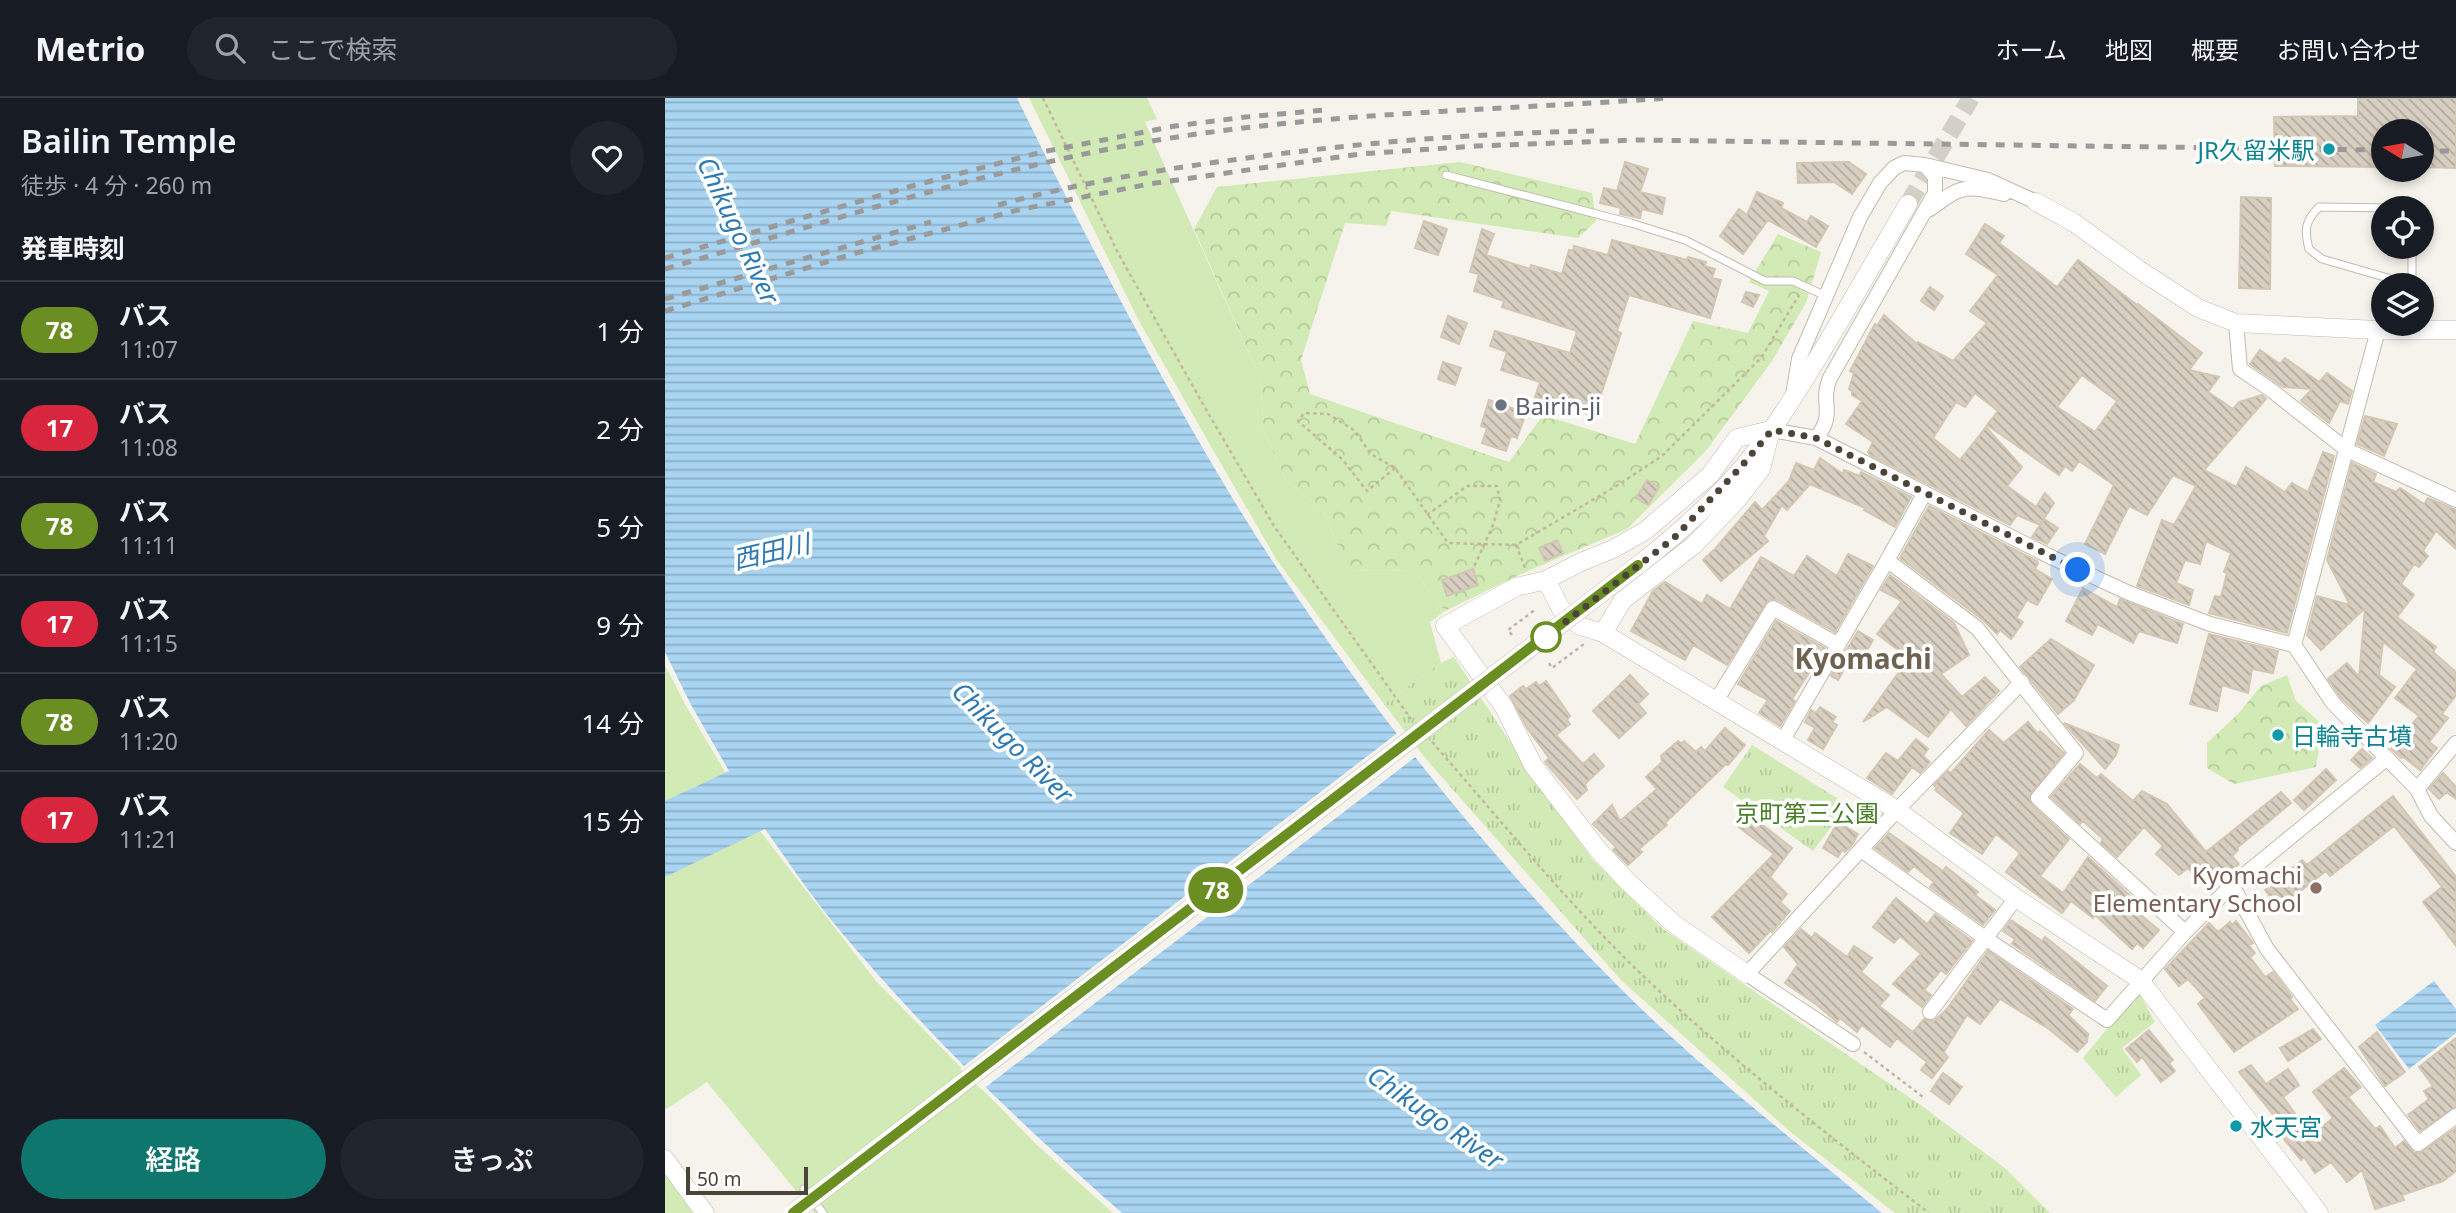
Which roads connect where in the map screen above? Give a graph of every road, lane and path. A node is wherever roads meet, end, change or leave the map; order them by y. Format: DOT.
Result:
graph roads {
  1 [pos="1043,98"];
  2 [pos="1925,165"];
  3 [pos="1446,175"];
  4 [pos="2036,202"];
  5 [pos="2371,208"];
  6 [pos="1914,210"];
  7 [pos="2371,273"];
  8 [pos="1804,286"];
  9 [pos="1826,296"];
  10 [pos="2236,323"];
  11 [pos="2434,329"];
  12 [pos="2371,330"];
  13 [pos="2456,330"];
  14 [pos="2376,336"];
  15 [pos="1793,397"];
  16 [pos="1772,430"];
  17 [pos="1816,438"];
  18 [pos="2347,450"];
  19 [pos="1395,468"];
  20 [pos="1924,494"];
  21 [pos="2456,500"];
  22 [pos="1427,515"];
  23 [pos="1483,544"];
  24 [pos="1516,545"];
  25 [pos="1888,561"];
  26 [pos="1473,569"];
  27 [pos="1539,582"];
  28 [pos="1536,609"];
  29 [pos="1512,635"];
  30 [pos="1595,637"];
  31 [pos="1837,645"];
  32 [pos="2294,645"];
  33 [pos="1549,663"];
  34 [pos="2022,682"];
  35 [pos="1716,701"];
  36 [pos="1411,719"];
  37 [pos="1429,739"];
  38 [pos="1782,742"];
  39 [pos="2456,743"];
  40 [pos="2387,758"];
  41 [pos="2417,789"];
  42 [pos="1897,810"];
  43 [pos="2456,843"];
  44 [pos="1861,850"];
  45 [pos="2232,886"];
  46 [pos="2016,898"];
  47 [pos="2185,932"];
  48 [pos="1985,938"];
  49 [pos="1747,974"];
  50 [pos="2140,980"];
  51 [pos="1930,1012"];
  52 [pos="1853,1044"];
  53 [pos="1923,1097"];
  54 [pos="2456,1116"];
  55 [pos="665,1159"];
  56 [pos="804,1189"];
  57 [pos="705,1213"];
  58 [pos="793,1213"];
  59 [pos="823,1213"];
  60 [pos="1929,1213"];
  61 [pos="2319,1213"];
  1 -- 36 [label="path"];
  2 -- 4 [label="street"];
  2 -- 6 [label="street"];
  2 -- 9 [label="street"];
  3 -- 8 [label="lane"];
  4 -- 6 [label="street"];
  4 -- 10 [label="street"];
  5 -- 7 [label="lane"];
  6 -- 15 [label="street"];
  6 -- 17 [label="street"];
  8 -- 9 [label="lane"];
  8 -- 24 [label="path"];
  9 -- 15 [label="street"];
  10 -- 12 [label="street"];
  10 -- 18 [label="street"];
  11 -- 13 [label="street"];
  14 -- 18 [label="street"];
  15 -- 16 [label="street"];
  16 -- 17 [label="street"];
  16 -- 27 [label="street"];
  16 -- 30 [label="street"];
  16 -- 58 [label="street, bridge"];
  17 -- 20 [label="street"];
  18 -- 21 [label="street"];
  18 -- 32 [label="street"];
  19 -- 19 [label="path"];
  19 -- 22 [label="path"];
  20 -- 25 [label="street"];
  20 -- 32 [label="street"];
  22 -- 23 [label="path"];
  22 -- 23 [label="path"];
  23 -- 24 [label="path"];
  23 -- 26 [label="path"];
  24 -- 27 [label="path"];
  25 -- 31 [label="street"];
  25 -- 34 [label="street"];
  27 -- 30 [label="street"];
  27 -- 49 [label="street"];
  28 -- 29 [label="path"];
  30 -- 33 [label="path"];
  30 -- 35 [label="street"];
  31 -- 35 [label="street"];
  31 -- 38 [label="street"];
  32 -- 40 [label="street"];
  34 -- 42 [label="street"];
  34 -- 47 [label="street"];
  35 -- 38 [label="street"];
  37 -- 60 [label="path"];
  38 -- 42 [label="street"];
  39 -- 41 [label="street"];
  40 -- 41 [label="street"];
  40 -- 45 [label="street"];
  41 -- 43 [label="street"];
  42 -- 44 [label="street"];
  42 -- 46 [label="street"];
  44 -- 48 [label="street"];
  44 -- 49 [label="street"];
  45 -- 47 [label="street"];
  45 -- 54 [label="street"];
  46 -- 48 [label="street"];
  46 -- 50 [label="street"];
  47 -- 50 [label="street"];
  48 -- 50 [label="street"];
  48 -- 51 [label="street"];
  49 -- 52 [label="street"];
  50 -- 61 [label="street"];
  52 -- 53 [label="path"];
  55 -- 57 [label="street"];
  56 -- 59 [label="lane"];
}
